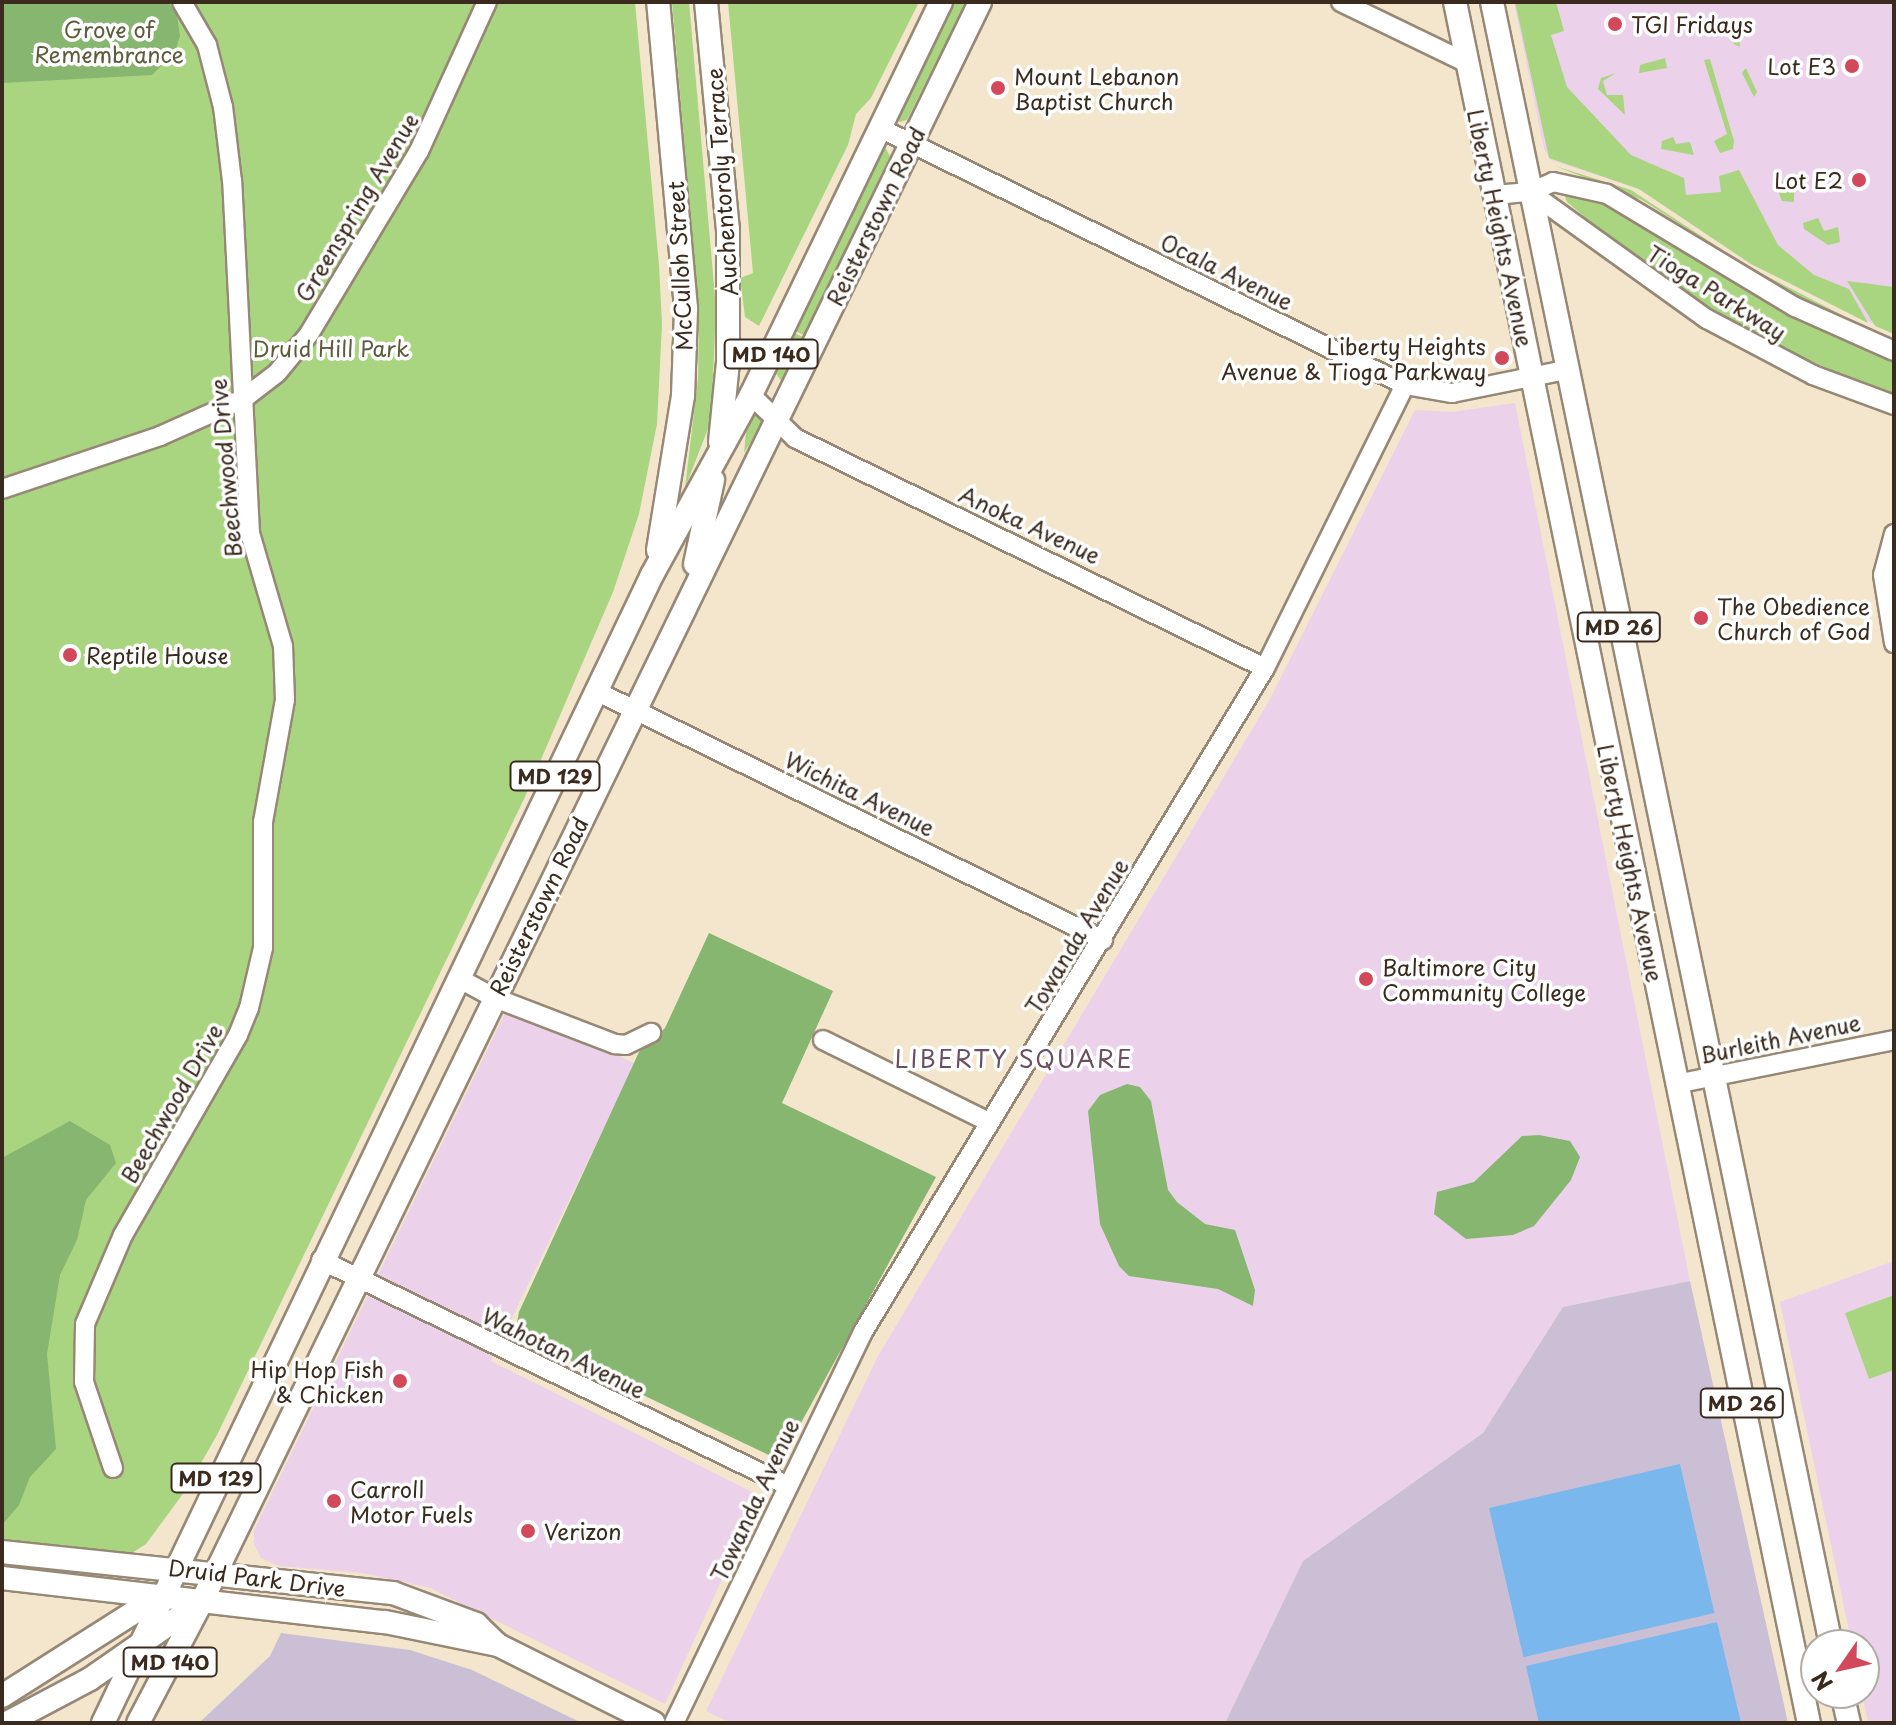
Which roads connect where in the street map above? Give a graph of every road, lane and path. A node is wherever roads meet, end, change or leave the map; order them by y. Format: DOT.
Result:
graph roads {
  1 [pos="182,2"];
  2 [pos="487,2"];
  3 [pos="658,2"];
  4 [pos="706,2"];
  5 [pos="941,2"];
  6 [pos="980,2"];
  7 [pos="1341,2"];
  8 [pos="1455,2"];
  9 [pos="1492,2"];
  10 [pos="1467,63"];
  11 [pos="880,128"];
  12 [pos="910,143"];
  13 [pos="1530,192"];
  14 [pos="1494,195"];
  15 [pos="1894,351"];
  16 [pos="1565,370"];
  17 [pos="1532,377"];
  18 [pos="1405,385"];
  19 [pos="751,395"];
  20 [pos="243,399"];
  21 [pos="1894,405"];
  22 [pos="775,422"];
  23 [pos="718,457"];
  24 [pos="2,489"];
  25 [pos="1894,534"];
  26 [pos="652,575"];
  27 [pos="688,596"];
  28 [pos="1894,643"];
  29 [pos="1265,668"];
  30 [pos="596,691"];
  31 [pos="633,708"];
  32 [pos="1103,940"];
  33 [pos="458,978"];
  34 [pos="495,998"];
  35 [pos="651,1033"];
  36 [pos="823,1040"];
  37 [pos="1894,1040"];
  38 [pos="1712,1077"];
  39 [pos="1676,1084"];
  40 [pos="989,1122"];
  41 [pos="321,1260"];
  42 [pos="357,1278"];
  43 [pos="113,1468"];
  44 [pos="788,1486"];
  45 [pos="2,1552"];
  46 [pos="173,1567"];
  47 [pos="216,1571"];
  48 [pos="2,1578"];
  49 [pos="159,1596"];
  50 [pos="202,1601"];
  51 [pos="1828,1629"];
  52 [pos="498,1645"];
  53 [pos="134,1649"];
  54 [pos="2,1696"];
  55 [pos="7,1723"];
  56 [pos="103,1723"];
  57 [pos="138,1723"];
  58 [pos="654,1723"];
  59 [pos="674,1723"];
  60 [pos="1809,1723"];
  1 -- 20 [label="street, Beechwood Drive"];
  2 -- 20 [label="street, Greenspring Avenue"];
  3 -- 26 [label="main road, McCulloh Street / MD 129"];
  4 -- 23 [label="main road, Auchentoroly Terrace / MD 129"];
  5 -- 11 [label="main road, Reisterstown Road / MD 140"];
  6 -- 12 [label="main road, Reisterstown Road / MD 140"];
  7 -- 10 [label="street"];
  8 -- 10 [label="main road, Liberty Heights Avenue / MD 26"];
  9 -- 13 [label="main road, Liberty Heights Avenue / MD 26"];
  10 -- 14 [label="main road, Liberty Heights Avenue / MD 26"];
  11 -- 12 [label="street, Ocala Avenue"];
  11 -- 19 [label="main road, Reisterstown Road / MD 140"];
  12 -- 18 [label="street, Ocala Avenue"];
  12 -- 22 [label="main road, Reisterstown Road / MD 140"];
  13 -- 14 [label="street, Tioga Parkway"];
  13 -- 15 [label="street, Tioga Parkway"];
  13 -- 16 [label="main road, Liberty Heights Avenue / MD 26"];
  13 -- 21 [label="street, Tioga Parkway"];
  14 -- 17 [label="main road, Liberty Heights Avenue / MD 26"];
  16 -- 17 [label="street, Ocala Avenue"];
  16 -- 38 [label="main road, Liberty Heights Avenue / MD 26"];
  17 -- 18 [label="street, Ocala Avenue"];
  17 -- 39 [label="main road, Liberty Heights Avenue / MD 26"];
  18 -- 29 [label="street, Towanda Avenue"];
  19 -- 22 [label="street, Anoka Avenue"];
  19 -- 23 [label="main road, Reisterstown Road / MD 140"];
  20 -- 24 [label="street, Greenspring Avenue"];
  20 -- 43 [label="street, Beechwood Drive"];
  22 -- 27 [label="main road, Reisterstown Road / MD 140"];
  22 -- 29 [label="street, Anoka Avenue"];
  23 -- 26 [label="main road, Reisterstown Road / MD 140"];
  23 -- 27 [label="main road, MD 129"];
  25 -- 28 [label="street"];
  26 -- 30 [label="main road, Reisterstown Road / MD 129"];
  27 -- 31 [label="main road, Reisterstown Road / MD 129"];
  29 -- 32 [label="street, Towanda Avenue"];
  30 -- 31 [label="street, Wichita Avenue"];
  30 -- 33 [label="main road, Reisterstown Road / MD 129"];
  31 -- 32 [label="street, Wichita Avenue"];
  31 -- 34 [label="main road, Reisterstown Road / MD 129"];
  32 -- 40 [label="street, Towanda Avenue"];
  33 -- 34 [label="street"];
  33 -- 41 [label="main road, Reisterstown Road / MD 129"];
  34 -- 35 [label="street"];
  34 -- 42 [label="main road, Reisterstown Road / MD 129"];
  36 -- 40 [label="street"];
  37 -- 38 [label="street, Burleith Avenue"];
  38 -- 39 [label="street, Burleith Avenue"];
  38 -- 51 [label="main road, Liberty Heights Avenue / MD 26"];
  39 -- 60 [label="main road, Liberty Heights Avenue / MD 26"];
  40 -- 44 [label="street, Towanda Avenue"];
  41 -- 42 [label="street, Wahotan Avenue"];
  41 -- 46 [label="main road, Reisterstown Road / MD 129"];
  42 -- 44 [label="street, Wahotan Avenue"];
  42 -- 47 [label="main road, Reisterstown Road / MD 129"];
  44 -- 59 [label="street, Towanda Avenue"];
  45 -- 46 [label="main road, Druid Park Drive"];
  46 -- 47 [label="main road, Druid Park Drive"];
  46 -- 49 [label="main road, Reisterstown Road / MD 129"];
  47 -- 50 [label="main road, Reisterstown Road / MD 129"];
  47 -- 52 [label="main road, Druid Park Drive"];
  48 -- 49 [label="main road, Druid Park Drive"];
  49 -- 50 [label="main road, Druid Park Drive"];
  49 -- 53 [label="main road, Reisterstown Road / MD 140"];
  49 -- 54 [label="main road"];
  50 -- 52 [label="main road, Druid Park Drive"];
  50 -- 53 [label="main road, MD 129"];
  50 -- 57 [label="main road, Reisterstown Road / MD 140"];
  52 -- 58 [label="main road, Druid Park Drive"];
  53 -- 55 [label="main road, MD 129"];
  53 -- 56 [label="main road, Reisterstown Road / MD 140"];
}
